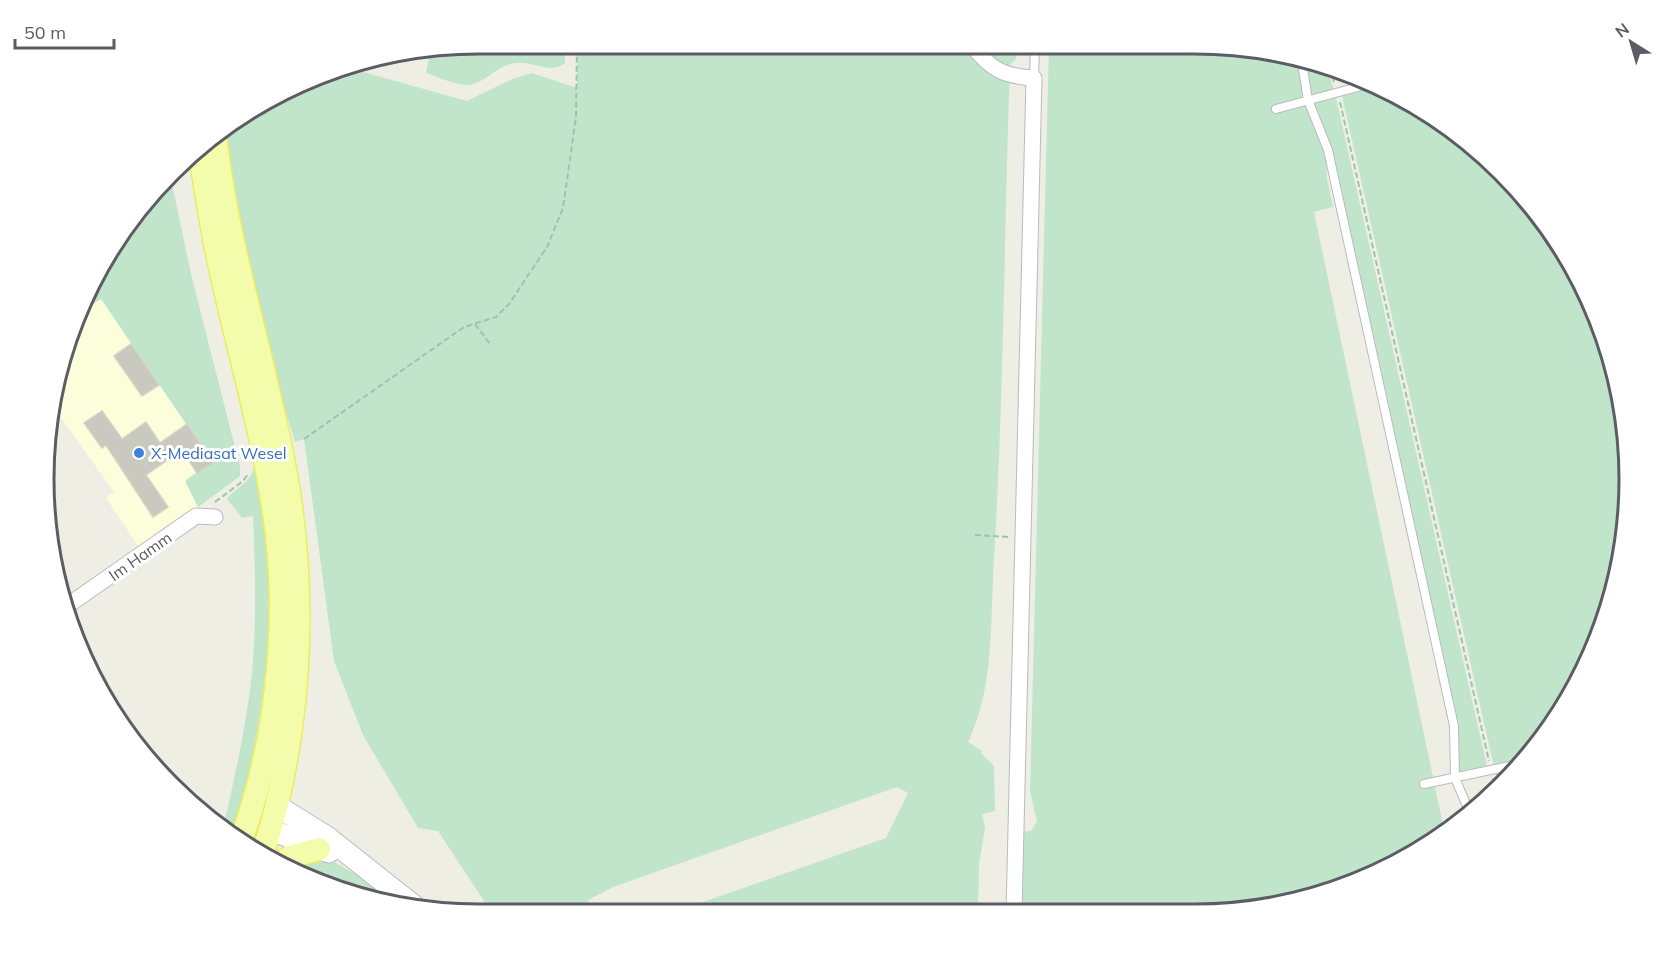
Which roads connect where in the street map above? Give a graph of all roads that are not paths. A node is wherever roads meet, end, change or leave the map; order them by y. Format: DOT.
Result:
graph roads {
  1 [pos="981,54"];
  2 [pos="1035,54"];
  3 [pos="1303,68"];
  4 [pos="1034,78"];
  5 [pos="1359,87"];
  6 [pos="1308,100"];
  7 [pos="1276,109"];
  8 [pos="217,145"];
  9 [pos="201,158"];
  10 [pos="215,517"];
  11 [pos="73,603"];
  12 [pos="1507,767"];
  13 [pos="1455,778"];
  14 [pos="1424,784"];
  15 [pos="1467,805"];
  16 [pos="259,824"];
  17 [pos="261,844"];
  18 [pos="319,849"];
  19 [pos="288,858"];
  20 [pos="355,861"];
  21 [pos="402,897"];
  22 [pos="1014,904"];
  1 -- 4 [label="street"];
  2 -- 4 [label="lane"];
  3 -- 6 [label="lane"];
  4 -- 22 [label="street"];
  5 -- 6 [label="lane"];
  6 -- 7 [label="lane"];
  6 -- 13 [label="lane"];
  8 -- 16 [label="main road"];
  9 -- 16 [label="main road"];
  10 -- 11 [label="street, Im Hamm"];
  12 -- 13 [label="lane"];
  13 -- 14 [label="lane"];
  13 -- 15 [label="lane"];
  16 -- 17 [label="main road"];
  16 -- 18 [label="street"];
  16 -- 20 [label="street"];
  18 -- 19 [label="main road"];
  18 -- 20 [label="street"];
  20 -- 21 [label="street"];
}
